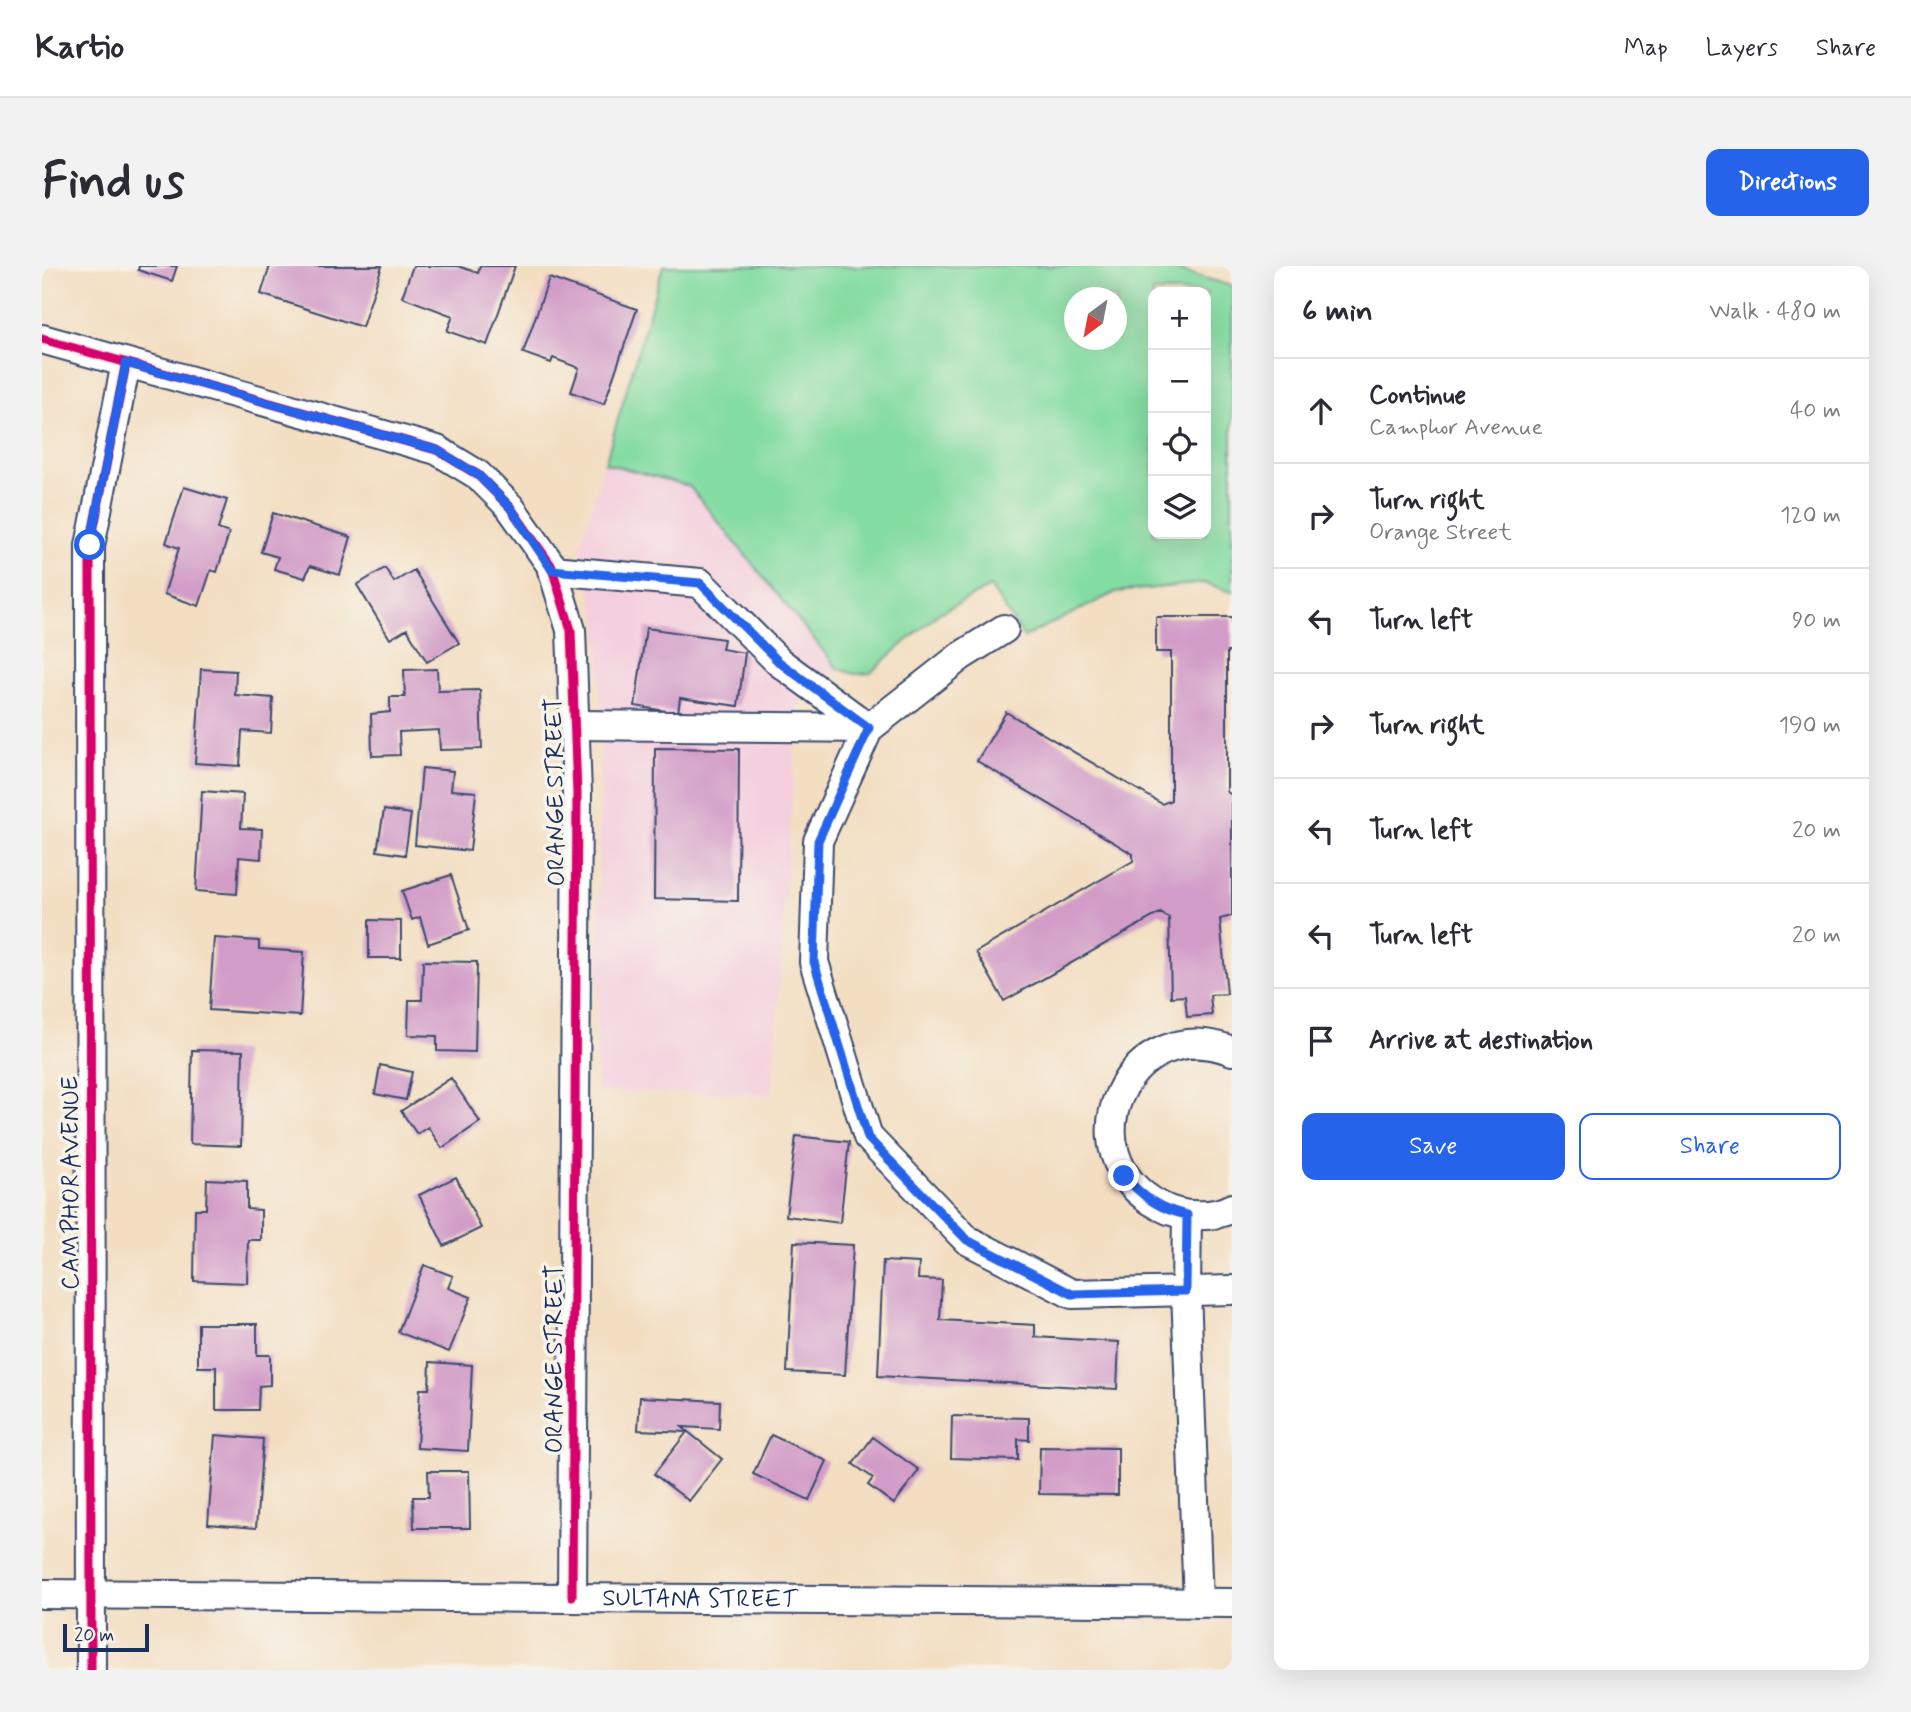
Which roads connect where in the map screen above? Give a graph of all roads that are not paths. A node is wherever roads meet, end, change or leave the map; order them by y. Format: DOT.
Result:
graph roads {
  1 [pos="42,339"];
  2 [pos="126,363"];
  3 [pos="552,570"];
  4 [pos="1004,629"];
  5 [pos="575,725"];
  6 [pos="869,728"];
  7 [pos="1232,1051"];
  8 [pos="1232,1208"];
  9 [pos="1187,1215"];
  10 [pos="1232,1290"];
  11 [pos="1186,1291"];
  12 [pos="42,1594"];
  13 [pos="92,1594"];
  14 [pos="572,1596"];
  15 [pos="1198,1603"];
  16 [pos="1232,1603"];
  17 [pos="91,1670"];
  1 -- 2 [label="street, ORANGE STREET"];
  2 -- 3 [label="street, ORANGE STREET"];
  2 -- 13 [label="street, CAMPHOR AVENUE"];
  3 -- 5 [label="street, ORANGE STREET"];
  3 -- 6 [label="street"];
  4 -- 6 [label="street"];
  5 -- 6 [label="street"];
  5 -- 14 [label="street, ORANGE STREET"];
  6 -- 11 [label="street"];
  7 -- 9 [label="street"];
  8 -- 9 [label="street"];
  9 -- 11 [label="street"];
  10 -- 11 [label="street"];
  11 -- 15 [label="street"];
  12 -- 13 [label="street, SULTANA STREET"];
  13 -- 14 [label="street, SULTANA STREET"];
  13 -- 17 [label="street, CAMPHOR AVENUE"];
  14 -- 15 [label="street, SULTANA STREET"];
  15 -- 16 [label="street, SULTANA STREET"];
}
